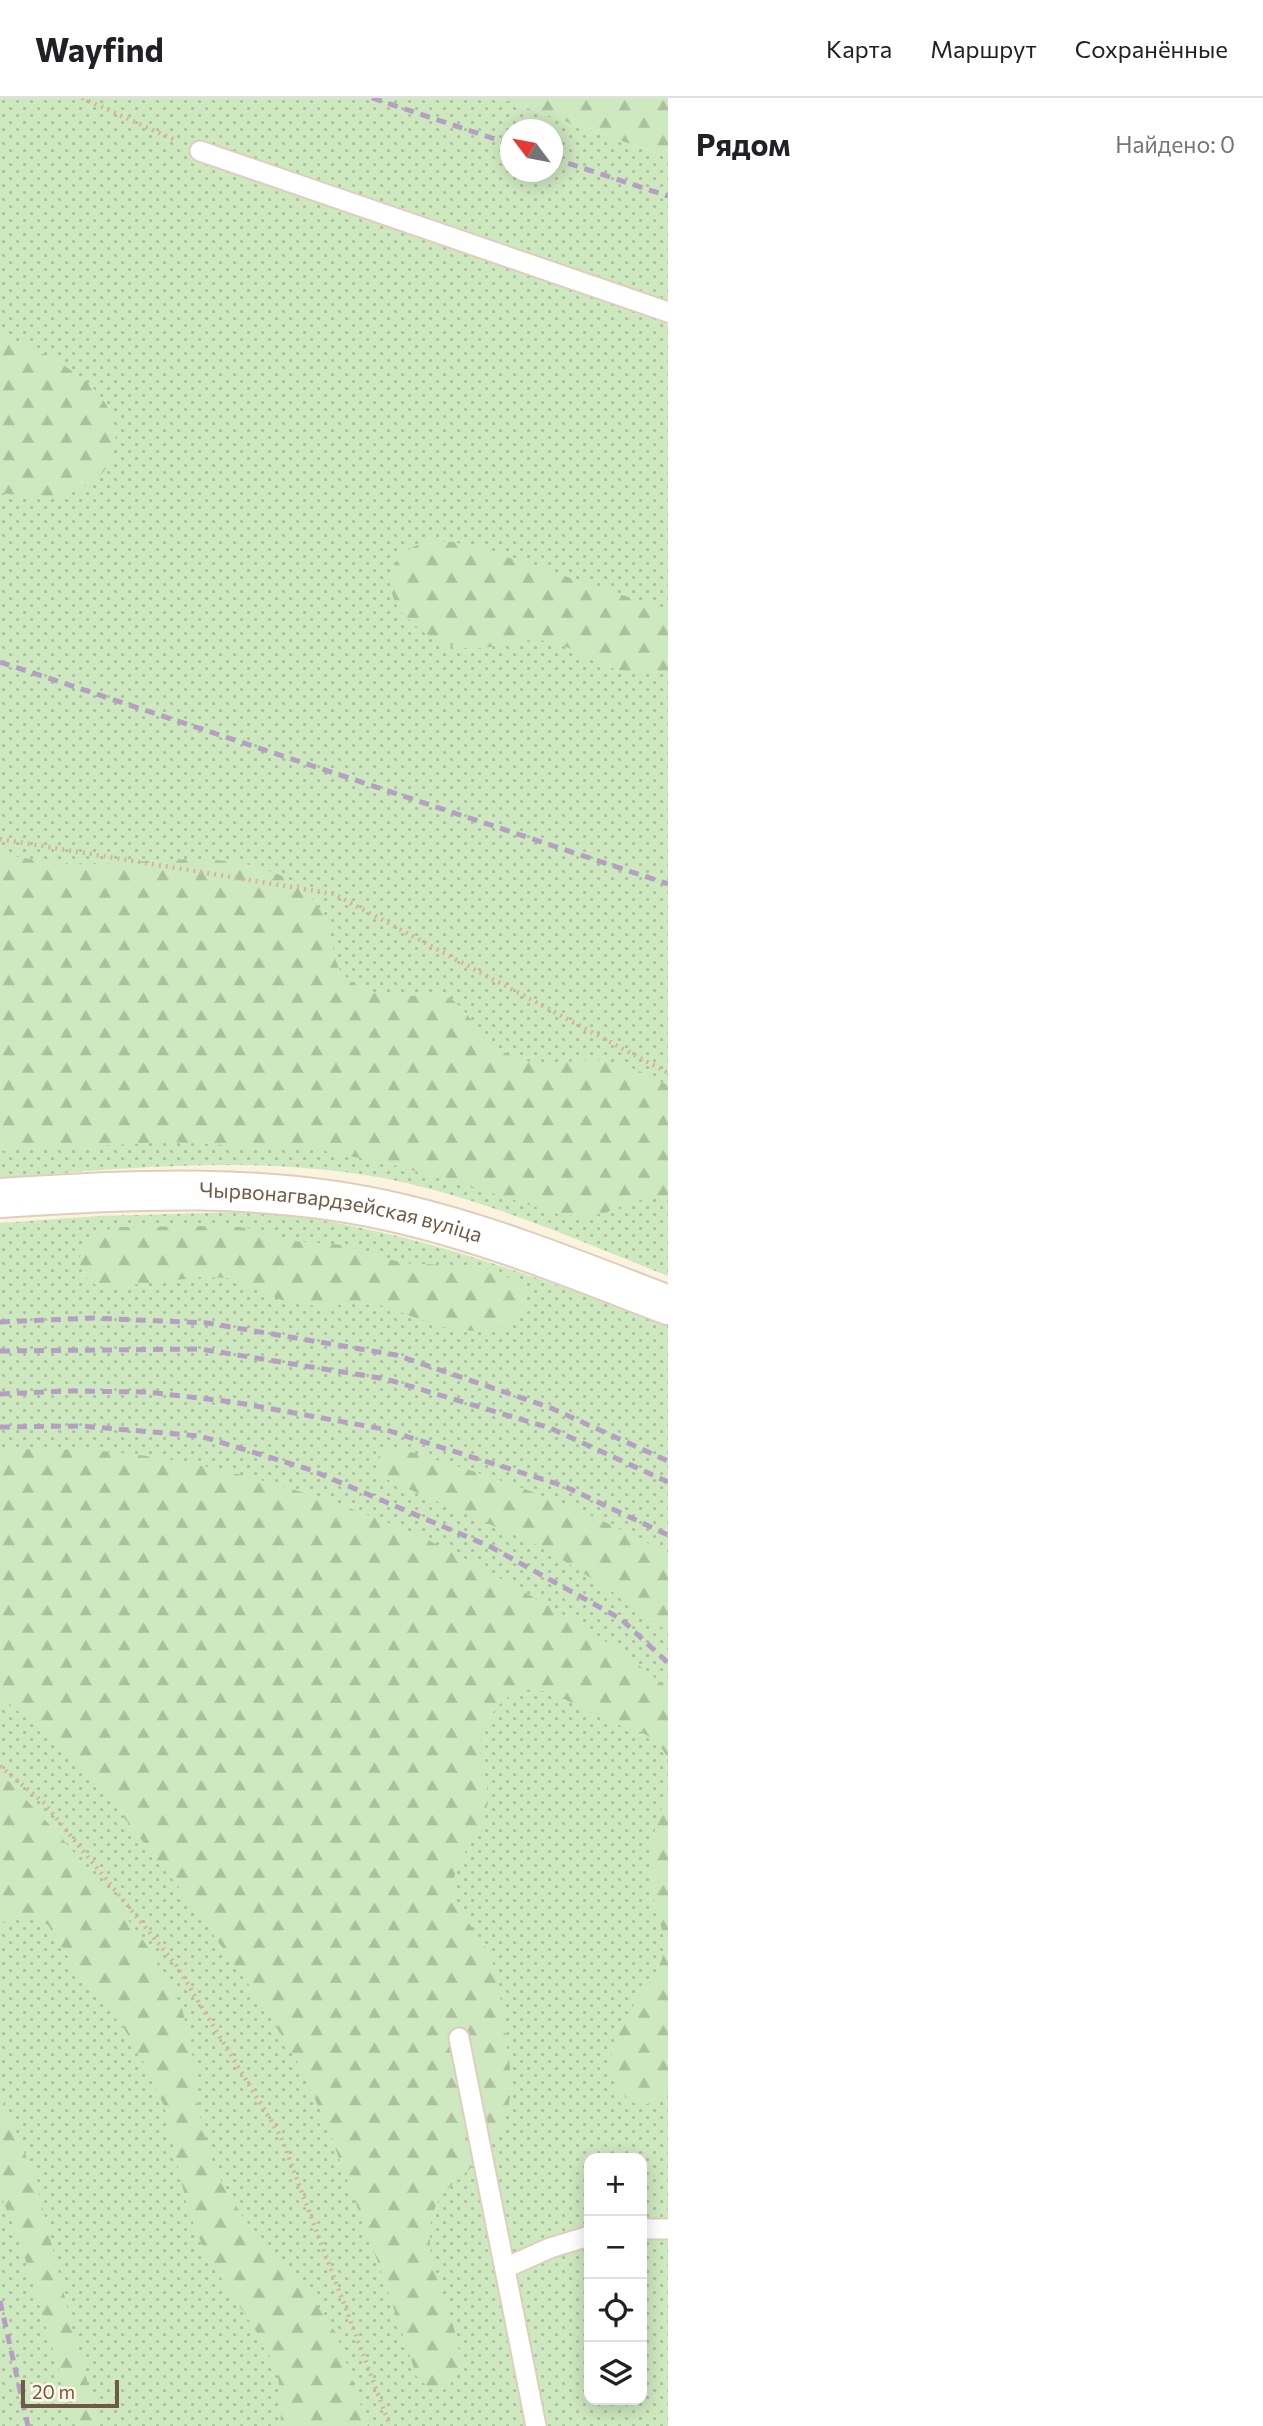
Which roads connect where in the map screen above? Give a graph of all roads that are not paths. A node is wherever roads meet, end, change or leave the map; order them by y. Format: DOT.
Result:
graph roads {
  1 [pos="200,151"];
  2 [pos="668,312"];
  3 [pos="0,1198"];
  4 [pos="668,1305"];
  5 [pos="459,2038"];
  6 [pos="647,2229"];
  7 [pos="668,2229"];
  8 [pos="584,2238"];
  9 [pos="505,2268"];
  10 [pos="536,2426"];
  1 -- 2 [label="lane"];
  3 -- 4 [label="street, Чырвонагвардзейская вуліца"];
  5 -- 9 [label="lane"];
  6 -- 7 [label="lane"];
  8 -- 9 [label="lane"];
  9 -- 10 [label="lane"];
}
